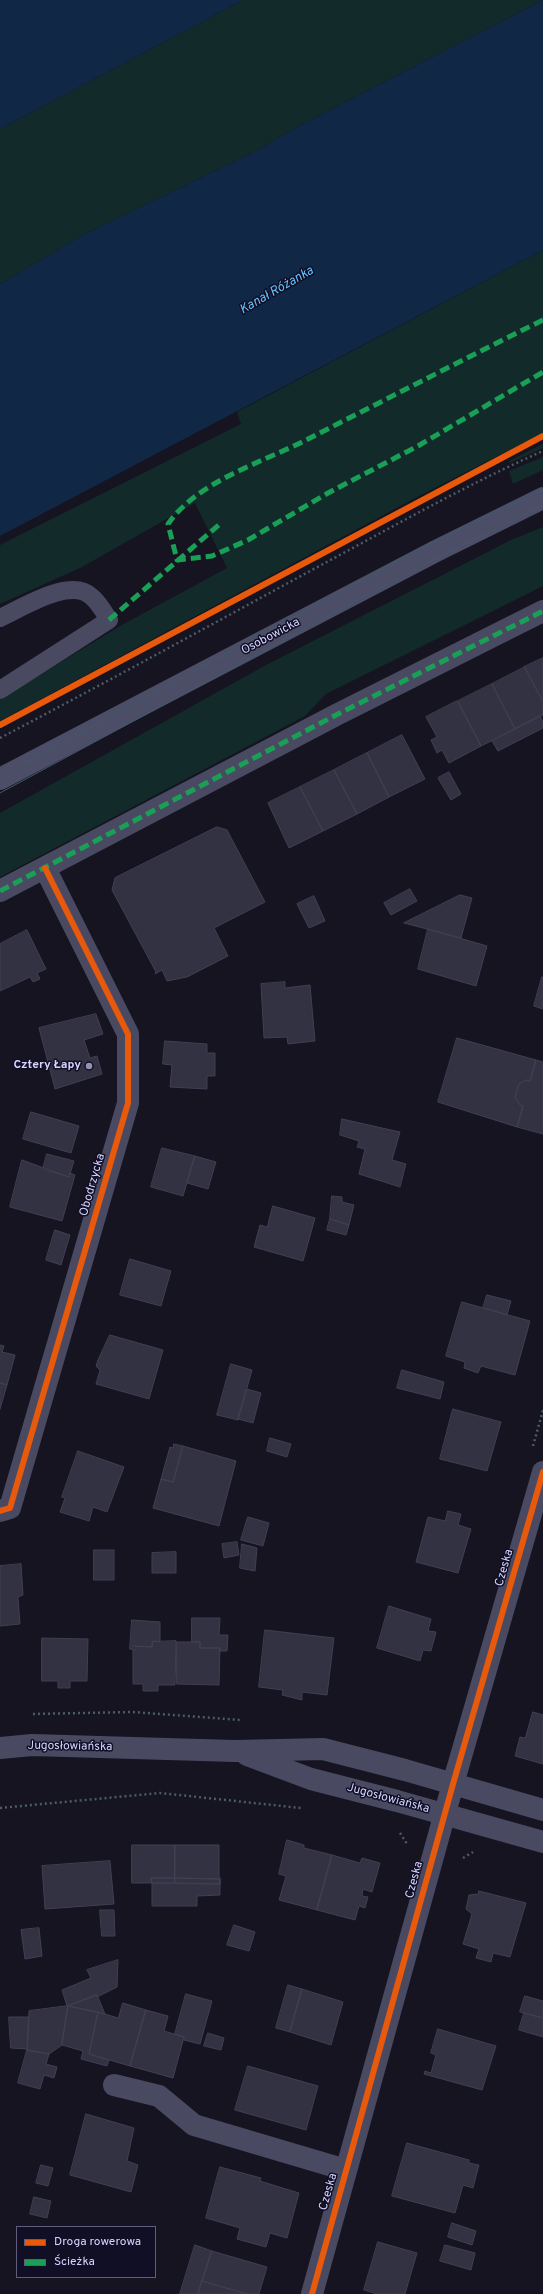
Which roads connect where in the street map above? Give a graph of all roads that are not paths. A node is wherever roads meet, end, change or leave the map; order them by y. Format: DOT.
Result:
graph roads {
  1 [pos="543,498"];
  2 [pos="543,611"];
  3 [pos="0,618"];
  4 [pos="0,690"];
  5 [pos="0,779"];
  6 [pos="49,878"];
  7 [pos="0,891"];
  8 [pos="543,1472"];
  9 [pos="0,1511"];
  10 [pos="0,1748"];
  11 [pos="235,1751"];
  12 [pos="453,1784"];
  13 [pos="543,1810"];
  14 [pos="445,1814"];
  15 [pos="543,1842"];
  16 [pos="114,2086"];
  17 [pos="346,2170"];
  18 [pos="312,2294"];
  1 -- 5 [label="street, Osobowicka"];
  2 -- 6 [label="street"];
  3 -- 4 [label="lane"];
  6 -- 7 [label="street"];
  6 -- 9 [label="street, Obodrzycka"];
  8 -- 12 [label="street, Czeska"];
  10 -- 11 [label="street, Jugosłowiańska"];
  11 -- 12 [label="street, Jugosłowiańska"];
  11 -- 14 [label="street, Jugosłowiańska"];
  12 -- 13 [label="street, Jugosłowiańska"];
  12 -- 14 [label="street, Czeska"];
  14 -- 15 [label="street, Jugosłowiańska"];
  14 -- 17 [label="street, Czeska"];
  16 -- 17 [label="street"];
  17 -- 18 [label="street, Czeska"];
}
